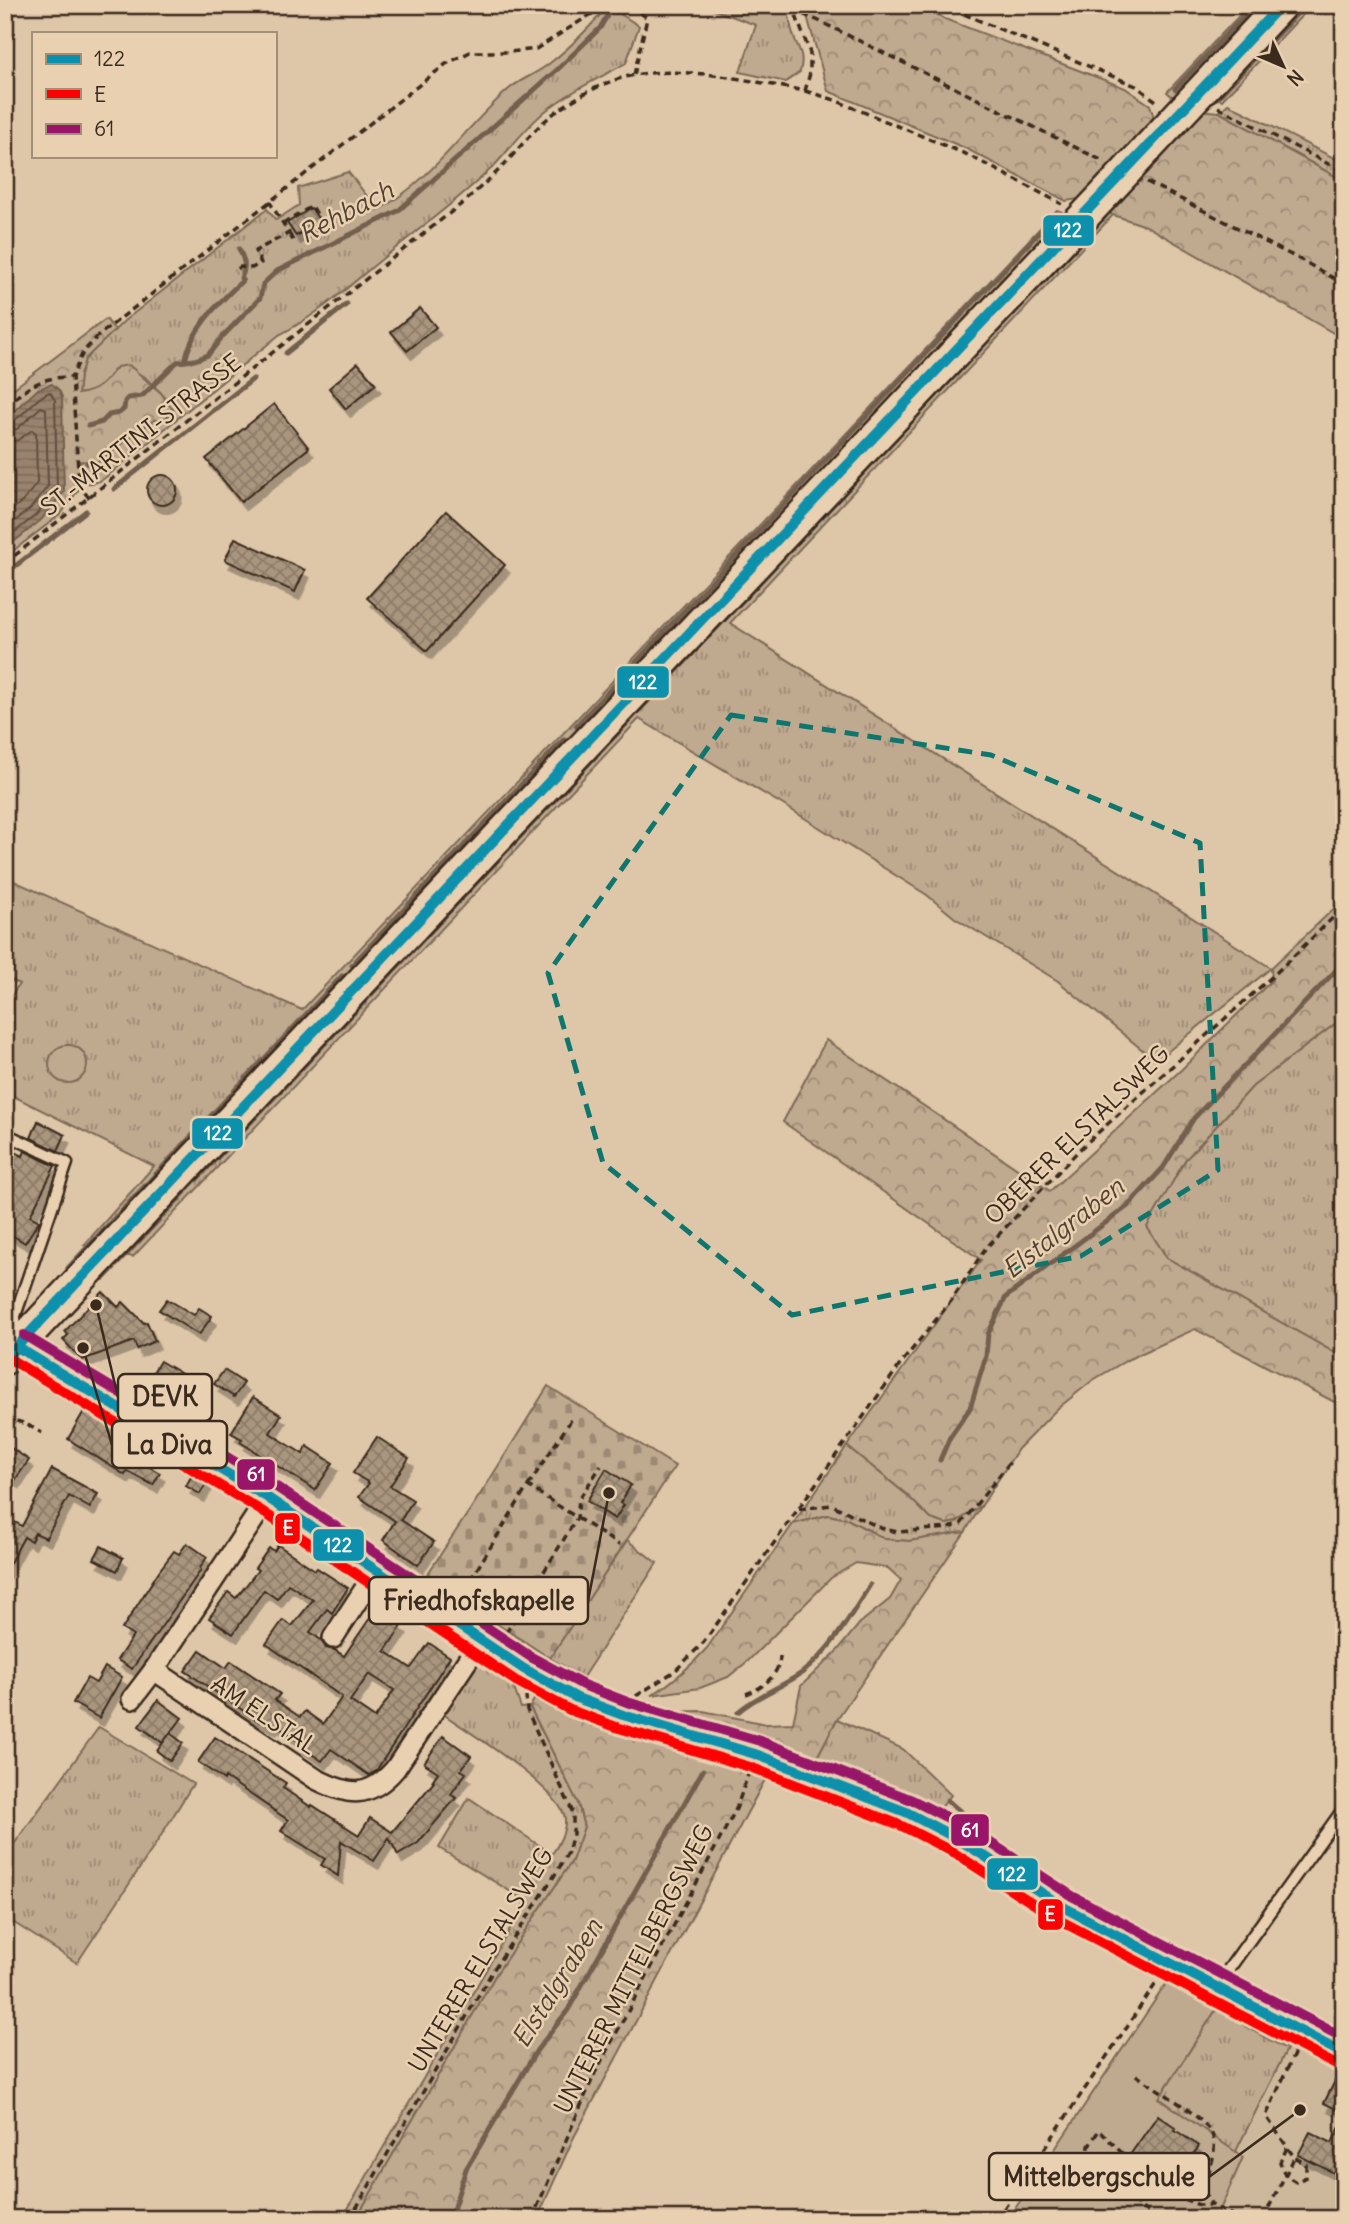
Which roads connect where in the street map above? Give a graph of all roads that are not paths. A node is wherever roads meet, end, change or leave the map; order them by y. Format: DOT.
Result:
graph roads {
  1 [pos="1281,5"];
  2 [pos="12,1137"];
  3 [pos="11,1353"];
  4 [pos="268,1498"];
  5 [pos="377,1570"];
  6 [pos="333,1638"];
  7 [pos="488,1645"];
  8 [pos="154,1670"];
  9 [pos="132,1699"];
  10 [pos="1344,1808"];
  11 [pos="1216,1987"];
  12 [pos="1344,2054"];
  1 -- 3 [label="main road, bridge"];
  2 -- 3 [label="lane"];
  3 -- 4 [label="street"];
  4 -- 5 [label="street"];
  4 -- 8 [label="street"];
  5 -- 6 [label="street"];
  5 -- 7 [label="street"];
  7 -- 8 [label="street, AM ELSTAL"];
  7 -- 11 [label="street"];
  8 -- 9 [label="street"];
  10 -- 11 [label="lane"];
  11 -- 12 [label="street"];
}
